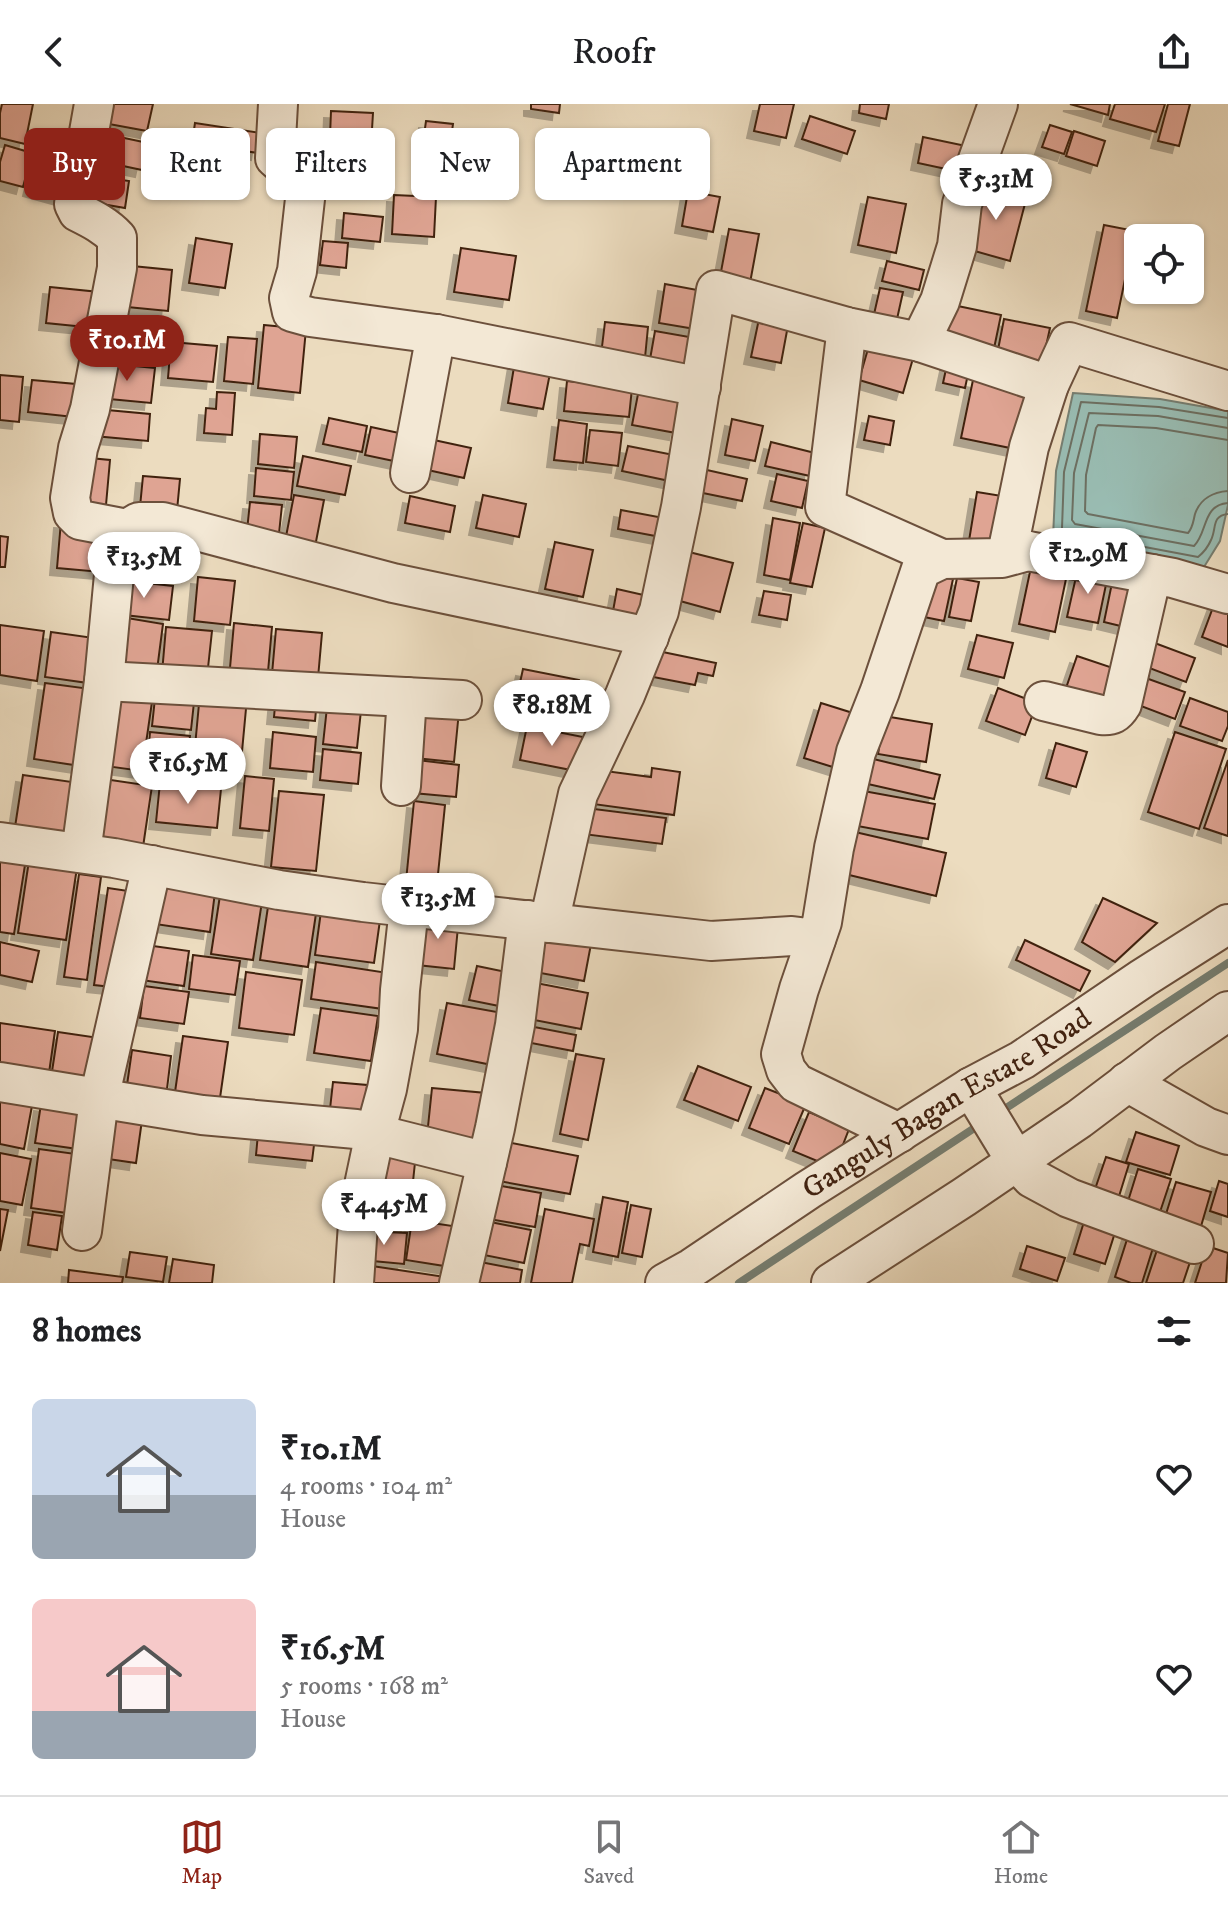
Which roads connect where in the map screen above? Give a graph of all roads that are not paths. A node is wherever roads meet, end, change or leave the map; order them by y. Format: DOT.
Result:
graph roads {
  1 [pos="94,104"];
  2 [pos="278,104"];
  3 [pos="998,104"];
  4 [pos="847,327"];
  5 [pos="436,334"];
  6 [pos="920,342"];
  7 [pos="1049,385"];
  8 [pos="701,387"];
  9 [pos="1228,391"];
  10 [pos="410,473"];
  11 [pos="127,529"];
  12 [pos="1028,551"];
  13 [pos="942,559"];
  14 [pos="1152,574"];
  15 [pos="1228,594"];
  16 [pos="649,637"];
  17 [pos="104,681"];
  18 [pos="407,697"];
  19 [pos="462,700"];
  20 [pos="1044,701"];
  21 [pos="401,786"];
  22 [pos="0,842"];
  23 [pos="81,853"];
  24 [pos="152,865"];
  25 [pos="409,908"];
  26 [pos="538,922"];
  27 [pos="1228,924"];
  28 [pos="816,939"];
  29 [pos="1228,1011"];
  30 [pos="0,1082"];
  31 [pos="1127,1082"];
  32 [pos="975,1094"];
  33 [pos="99,1099"];
  34 [pos="375,1133"];
  35 [pos="899,1133"];
  36 [pos="1228,1135"];
  37 [pos="1008,1148"];
  38 [pos="487,1162"];
  39 [pos="82,1231"];
  40 [pos="1194,1244"];
  41 [pos="354,1283"];
  42 [pos="459,1283"];
  43 [pos="665,1283"];
  44 [pos="831,1283"];
  1 -- 11 [label="street"];
  2 -- 5 [label="street"];
  3 -- 6 [label="street"];
  4 -- 6 [label="street"];
  4 -- 8 [label="street"];
  4 -- 13 [label="street"];
  5 -- 8 [label="street"];
  5 -- 10 [label="street"];
  6 -- 7 [label="street"];
  7 -- 9 [label="street"];
  7 -- 12 [label="street"];
  8 -- 16 [label="street"];
  11 -- 16 [label="street"];
  11 -- 17 [label="street"];
  12 -- 13 [label="street"];
  12 -- 14 [label="street"];
  13 -- 28 [label="street"];
  14 -- 15 [label="street"];
  14 -- 20 [label="street"];
  16 -- 26 [label="street"];
  17 -- 18 [label="street"];
  17 -- 23 [label="street"];
  18 -- 19 [label="street"];
  18 -- 21 [label="street"];
  22 -- 23 [label="street"];
  23 -- 24 [label="street"];
  24 -- 25 [label="street"];
  24 -- 33 [label="street"];
  25 -- 26 [label="street"];
  25 -- 34 [label="street"];
  26 -- 28 [label="street"];
  26 -- 38 [label="street"];
  27 -- 32 [label="street, Ganguly Bagan Estate Road"];
  28 -- 35 [label="street"];
  29 -- 31 [label="street"];
  30 -- 33 [label="street"];
  31 -- 36 [label="street"];
  31 -- 37 [label="street"];
  32 -- 35 [label="street, Ganguly Bagan Estate Road"];
  32 -- 37 [label="street"];
  33 -- 34 [label="street"];
  33 -- 39 [label="street"];
  34 -- 38 [label="street"];
  34 -- 41 [label="street"];
  35 -- 43 [label="street, Ganguly Bagan Estate Road"];
  37 -- 40 [label="street"];
  37 -- 44 [label="street"];
  38 -- 42 [label="street"];
}
